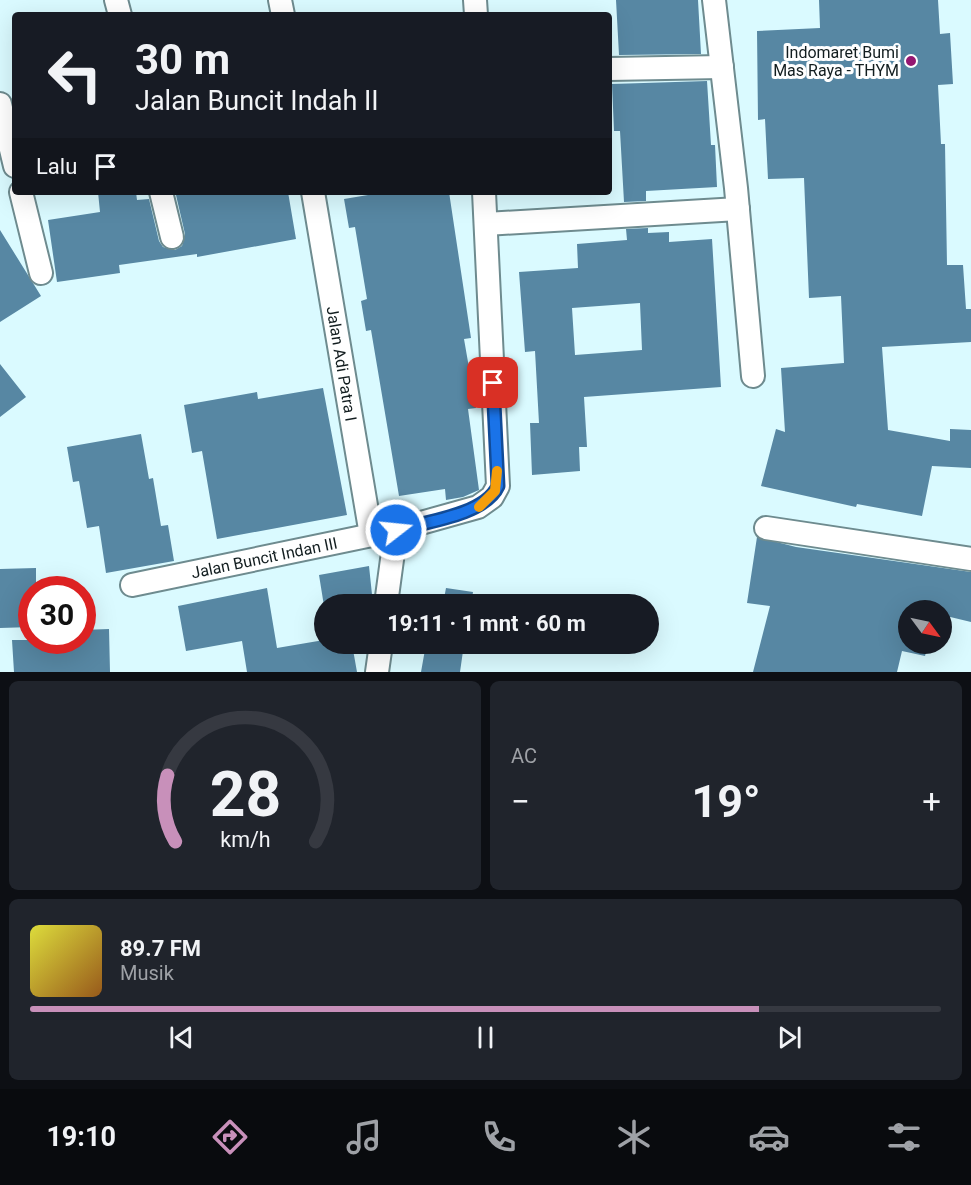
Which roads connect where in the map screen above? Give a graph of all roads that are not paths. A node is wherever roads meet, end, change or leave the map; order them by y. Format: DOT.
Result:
graph roads {
  1 [pos="714,0"];
  2 [pos="722,66"];
  3 [pos="612,69"];
  4 [pos="0,104"];
  5 [pos="12,154"];
  6 [pos="22,195"];
  7 [pos="162,195"];
  8 [pos="314,195"];
  9 [pos="484,195"];
  10 [pos="738,209"];
  11 [pos="486,224"];
  12 [pos="172,237"];
  13 [pos="41,273"];
  14 [pos="753,376"];
  15 [pos="766,528"];
  16 [pos="396,530"];
  17 [pos="371,535"];
  18 [pos="971,559"];
  19 [pos="132,585"];
  20 [pos="387,594"];
  21 [pos="380,654"];
  22 [pos="377,672"];
  1 -- 2 [label="street"];
  2 -- 3 [label="street"];
  2 -- 10 [label="street"];
  4 -- 5 [label="street"];
  6 -- 13 [label="street"];
  7 -- 12 [label="street"];
  8 -- 17 [label="street, Jalan Adi Patra I"];
  9 -- 11 [label="street, Jalan Buncit Indan III"];
  10 -- 11 [label="street"];
  10 -- 14 [label="street"];
  11 -- 16 [label="street, Jalan Buncit Indan III"];
  15 -- 18 [label="street"];
  16 -- 17 [label="street, Jalan Buncit Indan III"];
  16 -- 20 [label="street"];
  17 -- 19 [label="street, Jalan Buncit Indan III"];
  21 -- 22 [label="street"];
}
